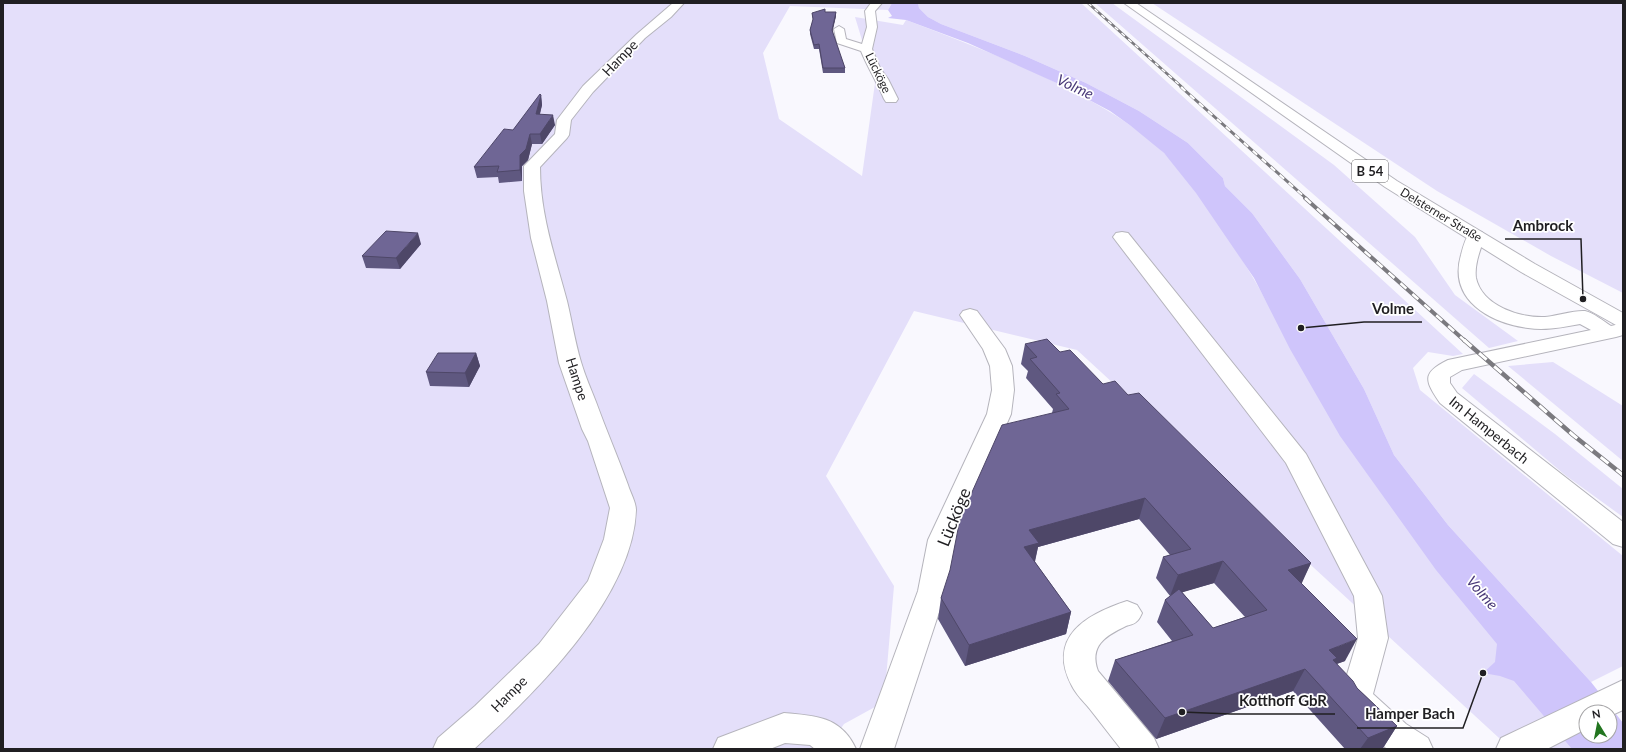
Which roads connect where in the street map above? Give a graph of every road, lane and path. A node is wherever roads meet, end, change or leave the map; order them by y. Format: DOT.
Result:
graph roads {
  1 [pos="679,3"];
  2 [pos="877,3"];
  3 [pos="1129,3"];
  4 [pos="839,29"];
  5 [pos="866,49"];
  6 [pos="891,99"];
  7 [pos="1476,236"];
  8 [pos="1122,237"];
  9 [pos="970,315"];
  10 [pos="1618,327"];
  11 [pos="1623,537"];
  12 [pos="1127,613"];
  13 [pos="1623,694"];
  14 [pos="1603,704"];
  15 [pos="1578,716"];
  16 [pos="1522,744"];
  17 [pos="450,749"];
  18 [pos="730,749"];
  19 [pos="839,749"];
  20 [pos="877,749"];
  21 [pos="1142,749"];
  22 [pos="1416,749"];
  1 -- 17 [label="main road, Hampe"];
  2 -- 5 [label="main road, Lücköge"];
  3 -- 7 [label="main road, Delsterner Straße / B 54"];
  4 -- 5 [label="main road"];
  5 -- 6 [label="main road, Lücköge"];
  7 -- 10 [label="main road, Delsterner Straße / B 54"];
  7 -- 10 [label="main road"];
  8 -- 22 [label="main road"];
  9 -- 20 [label="main road, Lücköge"];
  10 -- 11 [label="main road, Im Hamperbach"];
  12 -- 21 [label="main road"];
  13 -- 14 [label="main road"];
  15 -- 16 [label="main road"];
  18 -- 19 [label="main road"];
}
